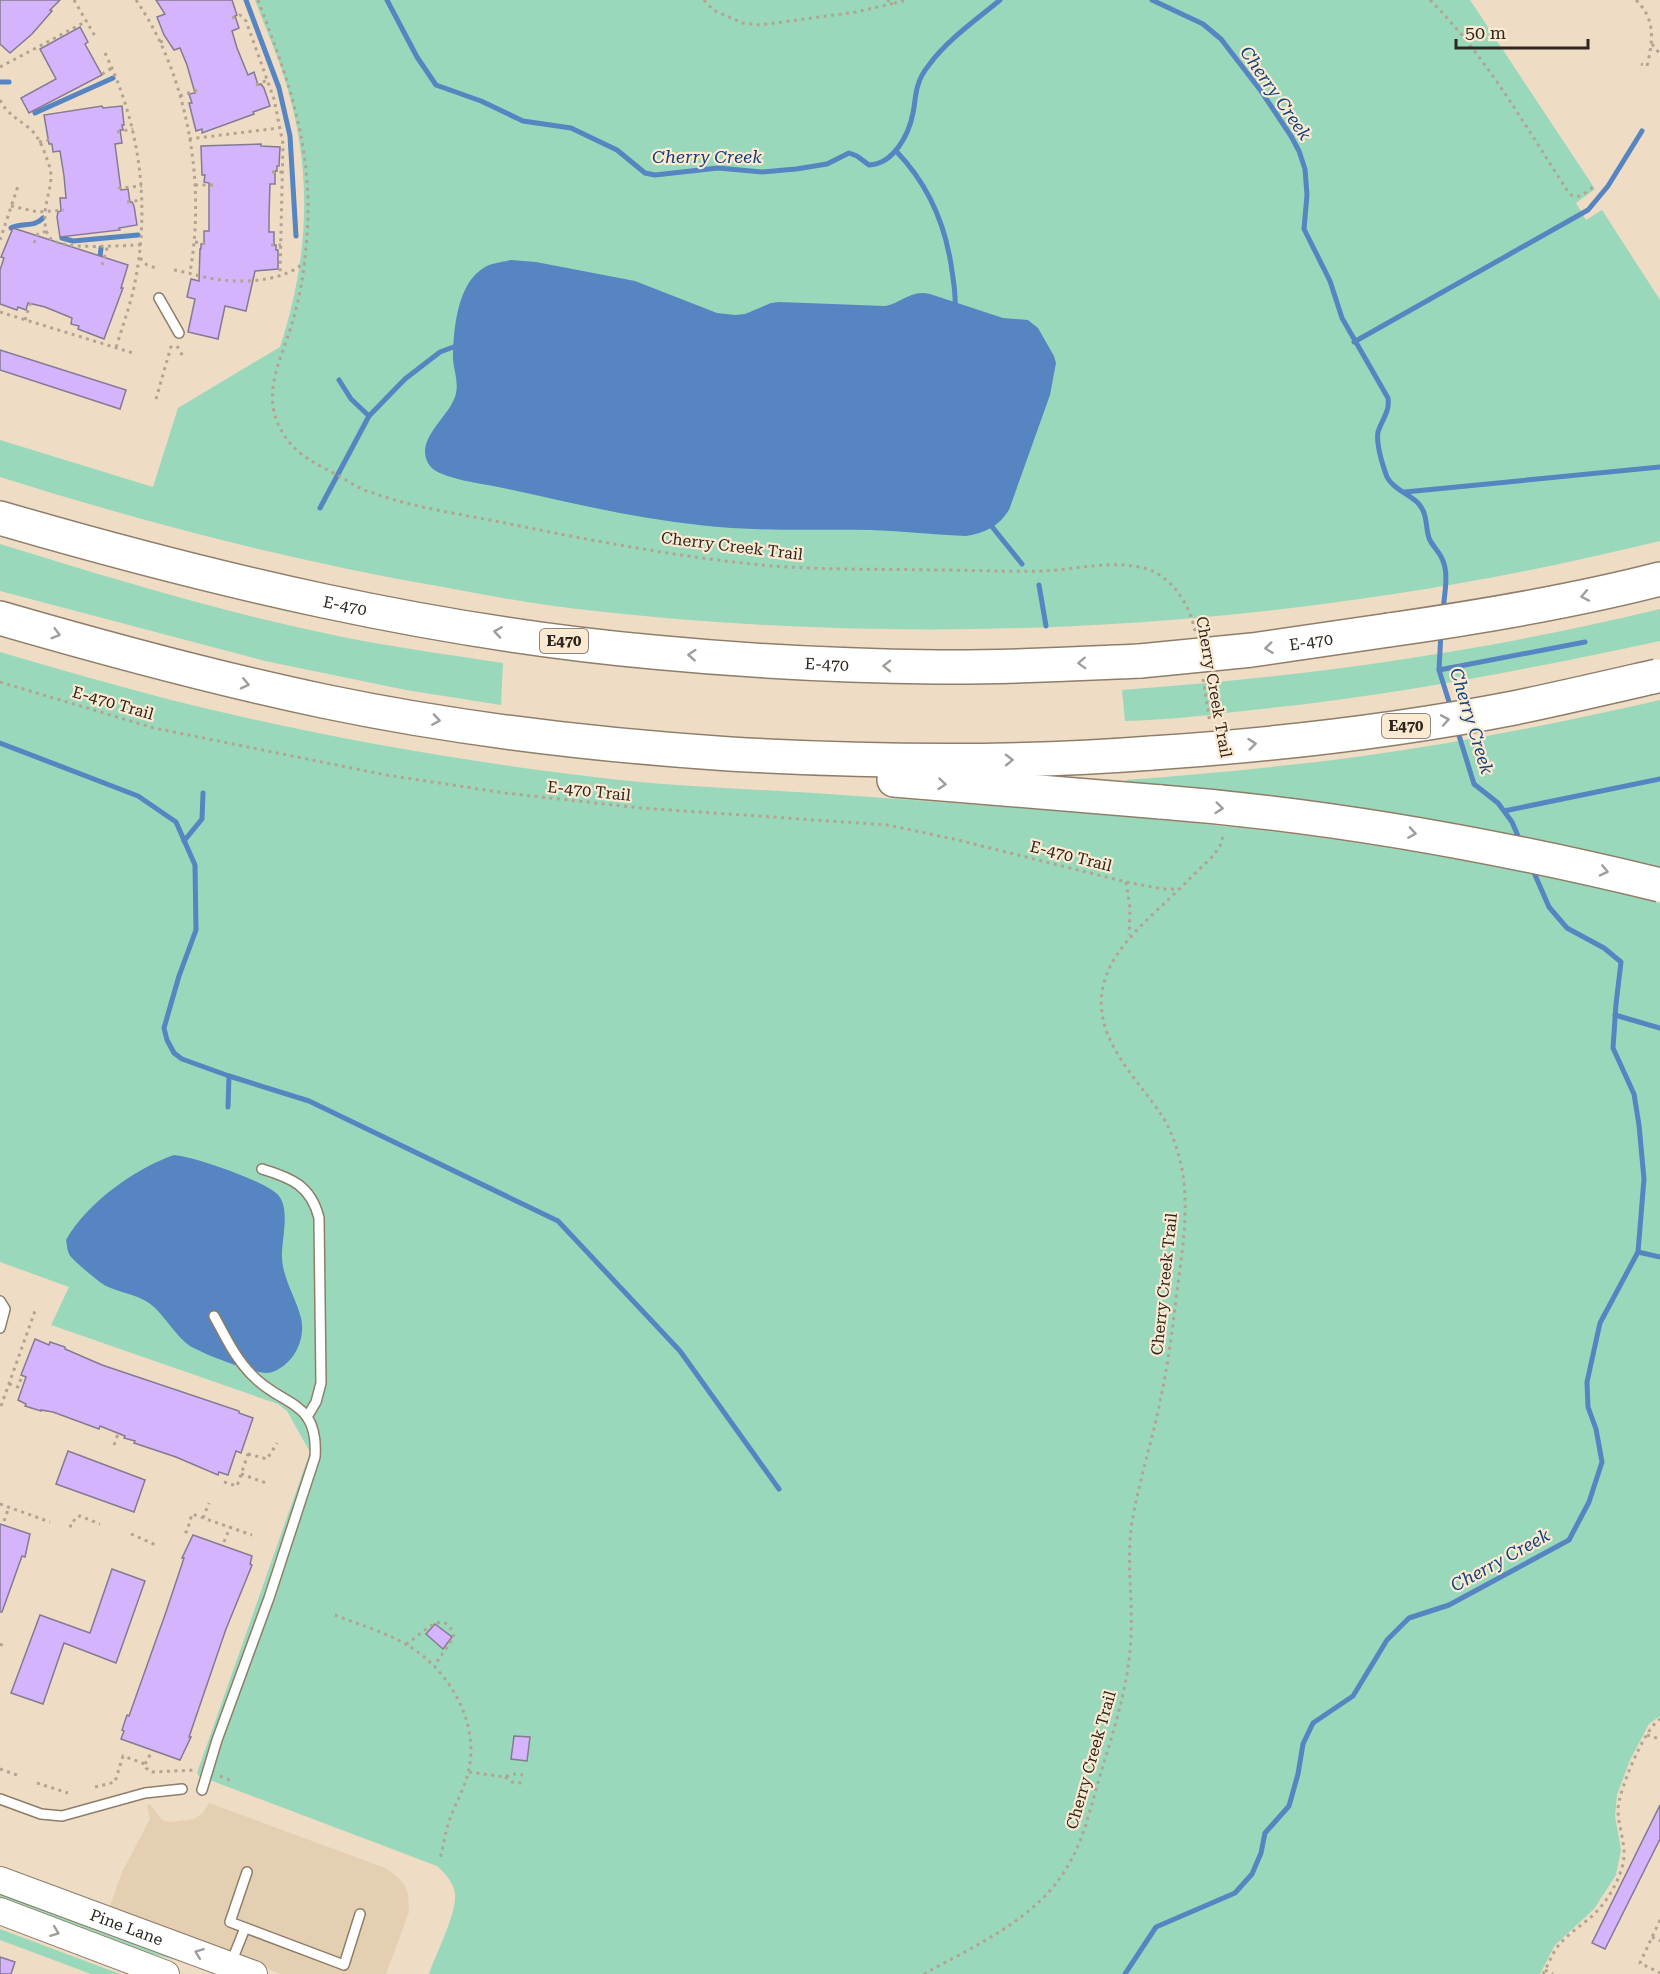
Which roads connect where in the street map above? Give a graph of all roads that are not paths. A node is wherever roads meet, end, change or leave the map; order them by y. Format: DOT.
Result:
graph roads {
  1 [pos="159,298"];
  2 [pos="179,333"];
  3 [pos="0,518"];
  4 [pos="1654,579"];
  5 [pos="0,618"];
  6 [pos="1658,676"];
  7 [pos="615,744"];
  8 [pos="1660,885"];
  9 [pos="262,1168"];
  10 [pos="0,1301"];
  11 [pos="214,1316"];
  12 [pos="0,1328"];
  13 [pos="307,1417"];
  14 [pos="182,1788"];
  15 [pos="202,1790"];
  16 [pos="0,1799"];
  17 [pos="248,1872"];
  18 [pos="0,1880"];
  19 [pos="0,1911"];
  20 [pos="360,1914"];
  21 [pos="245,1928"];
  22 [pos="242,1970"];
  23 [pos="166,1974"];
  1 -- 2 [label="lane"];
  4 -- 3 [label="highway, E-470 / E470, one-way, bridge"];
  5 -- 7 [label="highway, E470, one-way"];
  7 -- 6 [label="highway, E470, one-way, bridge"];
  7 -- 8 [label="highway, one-way, bridge"];
  9 -- 13 [label="lane"];
  10 -- 12 [label="lane"];
  11 -- 13 [label="lane"];
  13 -- 15 [label="lane"];
  14 -- 16 [label="lane"];
  17 -- 21 [label="lane"];
  22 -- 18 [label="main road, Pine Lane, one-way"];
  19 -- 23 [label="main road, Pine Lane, one-way"];
  20 -- 21 [label="lane"];
  21 -- 22 [label="lane"];
}
